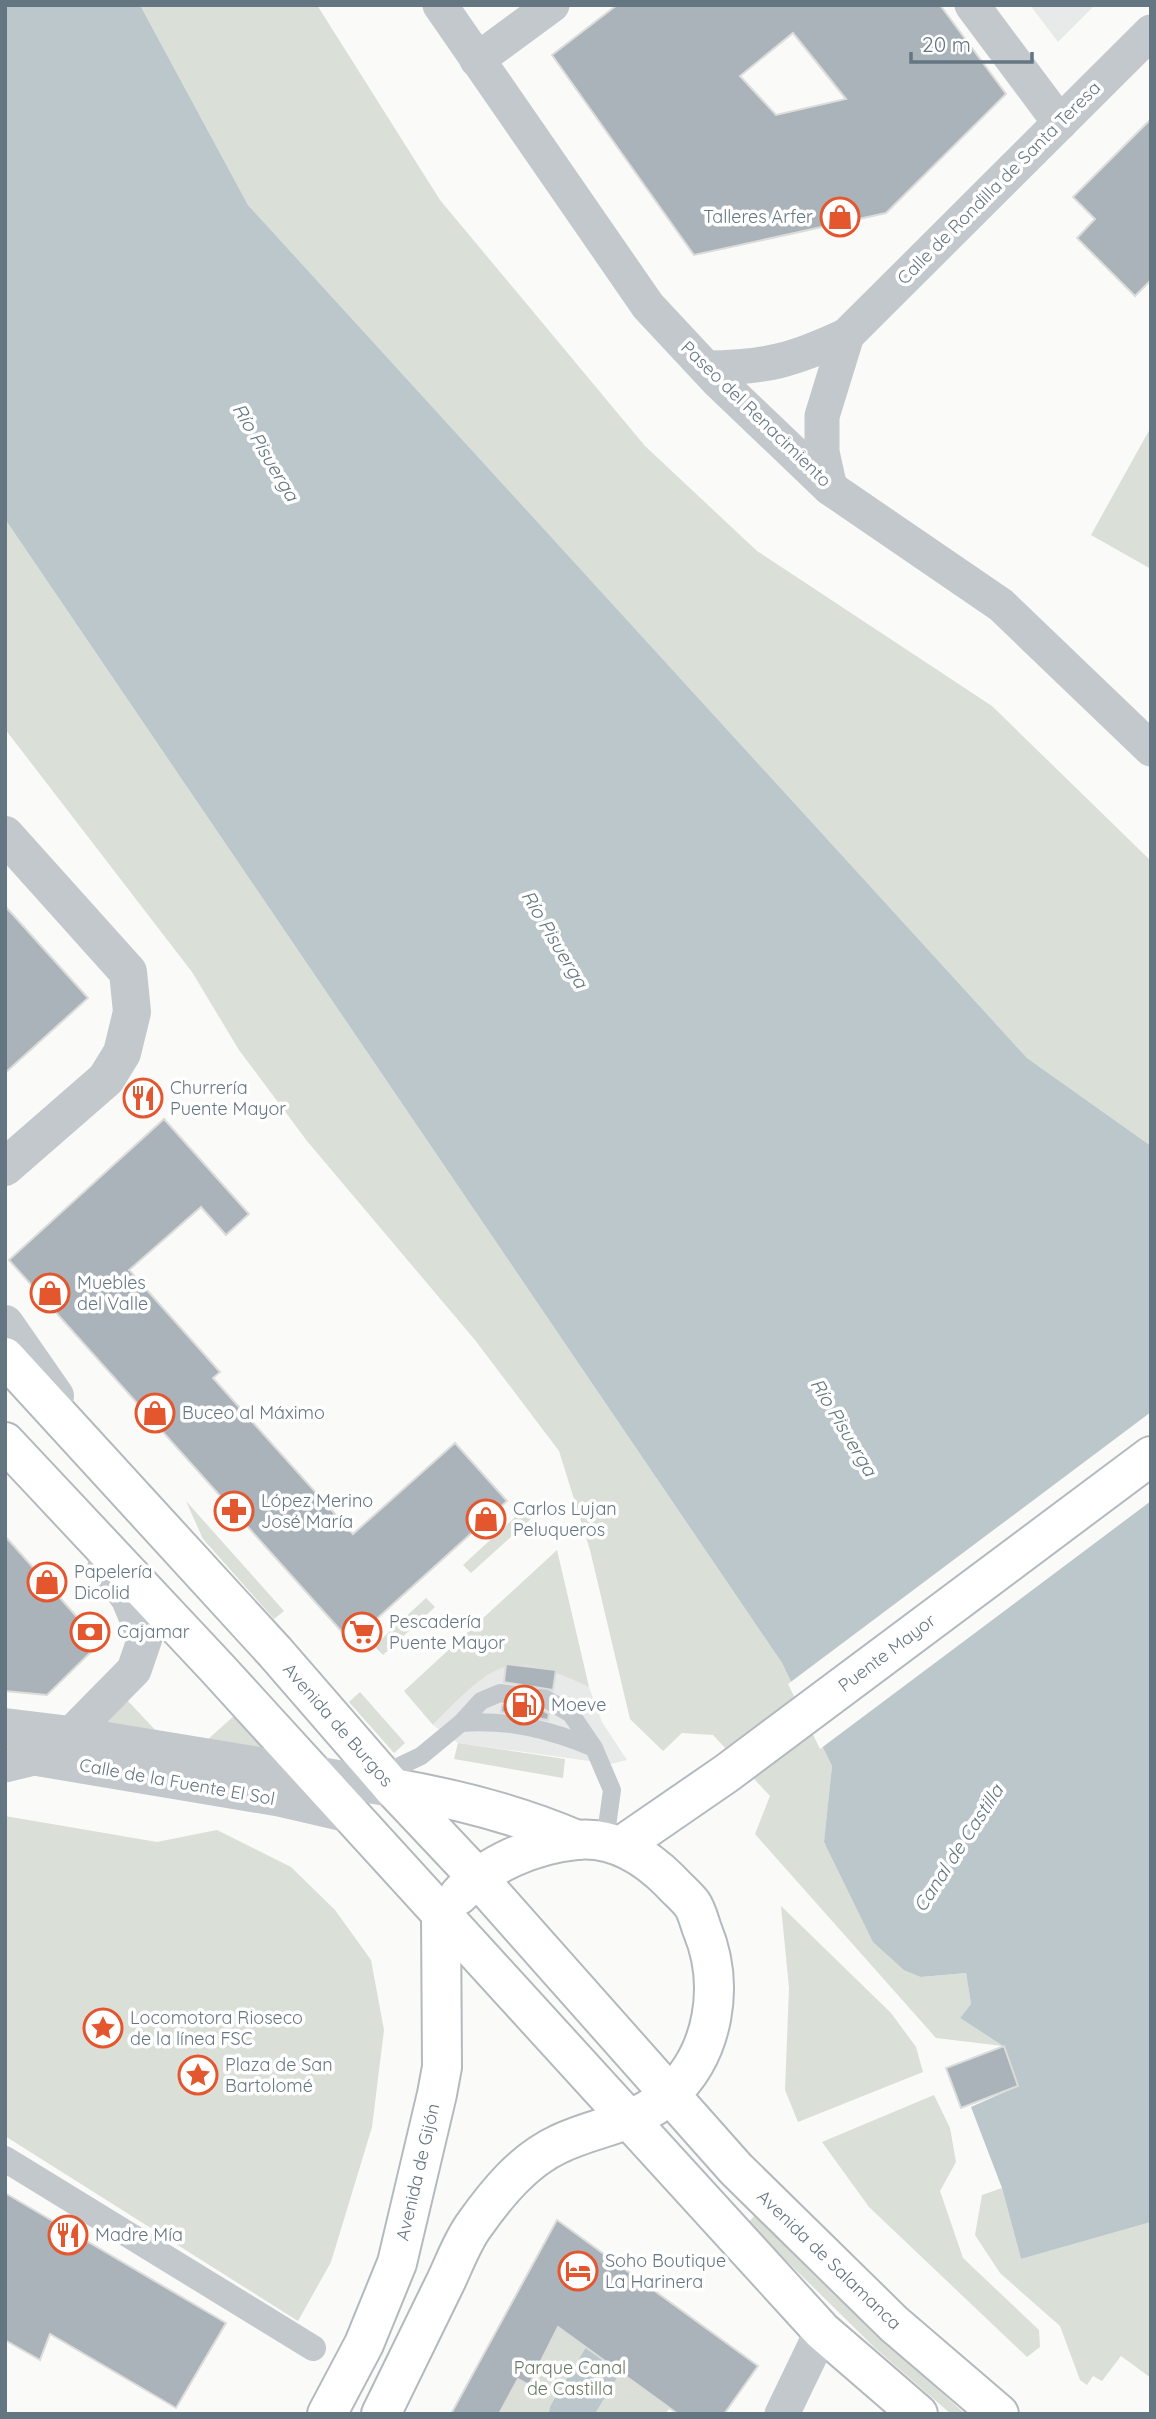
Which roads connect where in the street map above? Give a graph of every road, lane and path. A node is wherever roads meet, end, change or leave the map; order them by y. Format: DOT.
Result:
graph roads {
  1 [pos="440,5"];
  2 [pos="552,5"];
  3 [pos="972,5"];
  4 [pos="1151,32"];
  5 [pos="477,60"];
  6 [pos="1060,123"];
  7 [pos="847,335"];
  8 [pos="706,368"];
  9 [pos="830,488"];
  10 [pos="1151,749"];
  11 [pos="5,835"];
  12 [pos="5,1167"];
  13 [pos="5,1324"];
  14 [pos="5,1357"];
  15 [pos="5,1442"];
  16 [pos="87,1445"];
  17 [pos="1151,1456"];
  18 [pos="47,1487"];
  19 [pos="460,1723"];
  20 [pos="5,1727"];
  21 [pos="70,1734"];
  22 [pos="594,1748"];
  23 [pos="5,1765"];
  24 [pos="316,1777"];
  25 [pos="387,1782"];
  26 [pos="348,1815"];
  27 [pos="601,1842"];
  28 [pos="476,1876"];
  29 [pos="441,1915"];
  30 [pos="670,2094"];
  31 [pos="628,2121"];
  32 [pos="5,2159"];
  33 [pos="822,2331"];
  34 [pos="313,2348"];
  35 [pos="327,2414"];
  36 [pos="381,2414"];
  37 [pos="782,2414"];
  38 [pos="918,2414"];
  39 [pos="999,2414"];
  1 -- 5 [label="street, Paseo del Renacimiento"];
  2 -- 5 [label="street"];
  3 -- 6 [label="street"];
  4 -- 6 [label="street, Calle de Rondilla de Santa Teresa"];
  5 -- 8 [label="street, Paseo del Renacimiento"];
  6 -- 7 [label="street, Calle de Rondilla de Santa Teresa"];
  7 -- 8 [label="street, Calle de Rondilla de Santa Teresa"];
  7 -- 9 [label="street, Calle de Rondilla de Santa Teresa"];
  8 -- 9 [label="street, Paseo del Renacimiento"];
  9 -- 10 [label="street, Paseo del Renacimiento"];
  11 -- 12 [label="street"];
  13 -- 16 [label="street"];
  14 -- 16 [label="main road, Avenida de Burgos"];
  15 -- 18 [label="main road"];
  16 -- 25 [label="main road, Avenida de Burgos"];
  17 -- 27 [label="main road, Puente Mayor"];
  18 -- 21 [label="street, Calle de la Fuente El Sol"];
  18 -- 24 [label="main road"];
  19 -- 22 [label="lane"];
  19 -- 22 [label="lane"];
  19 -- 25 [label="lane"];
  20 -- 21 [label="street, Calle de la Fuente El Sol"];
  21 -- 24 [label="street, Calle de la Fuente El Sol"];
  22 -- 27 [label="lane"];
  23 -- 26 [label="street, Calle de la Fuente El Sol"];
  24 -- 25 [label="street, Calle de la Fuente El Sol"];
  24 -- 26 [label="main road"];
  25 -- 27 [label="main road"];
  25 -- 28 [label="main road, Avenida de Burgos"];
  26 -- 29 [label="main road"];
  27 -- 28 [label="main road, Puente Mayor"];
  27 -- 30 [label="main road"];
  28 -- 29 [label="main road"];
  28 -- 30 [label="main road, Avenida de Burgos"];
  29 -- 31 [label="main road"];
  29 -- 35 [label="main road, Avenida de Gijón"];
  30 -- 31 [label="main road"];
  30 -- 39 [label="main road, Avenida de Salamanca"];
  31 -- 33 [label="main road"];
  31 -- 36 [label="main road"];
  32 -- 34 [label="street"];
  33 -- 37 [label="street"];
  33 -- 38 [label="main road"];
}
